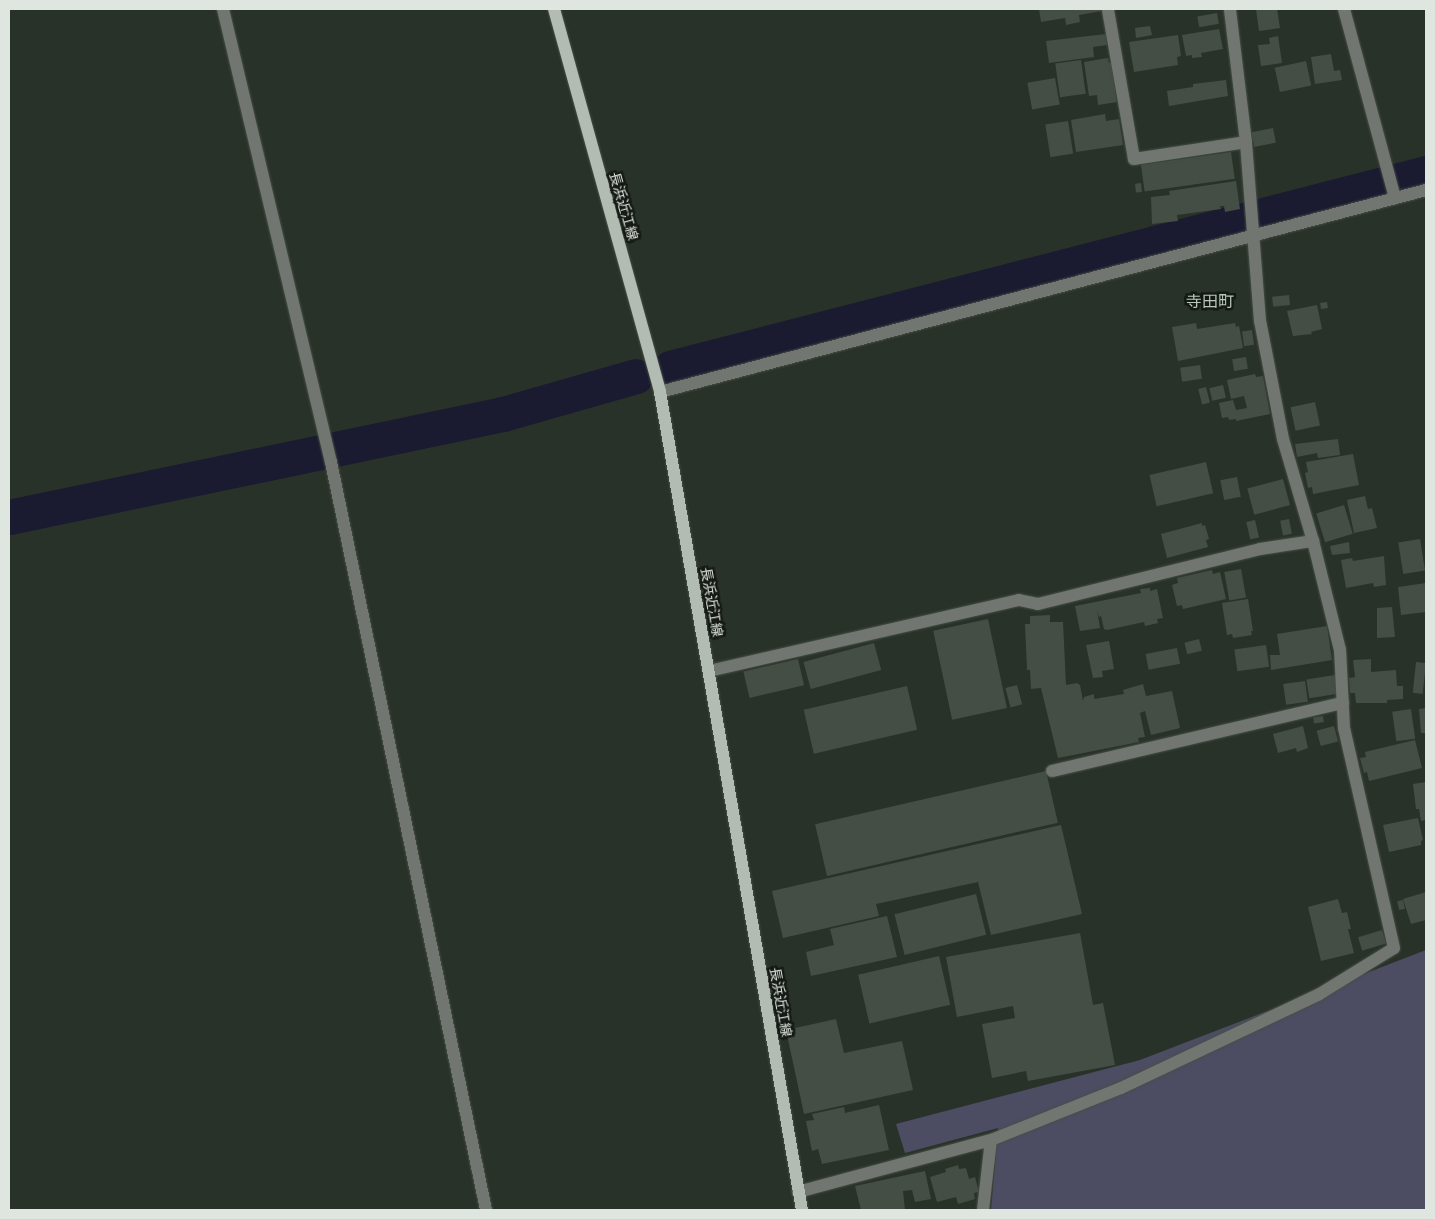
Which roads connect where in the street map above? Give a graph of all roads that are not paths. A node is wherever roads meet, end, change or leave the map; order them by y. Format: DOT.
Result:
graph roads {
  1 [pos="223,9"];
  2 [pos="554,9"];
  3 [pos="1230,9"];
  4 [pos="1344,9"];
  5 [pos="1108,10"];
  6 [pos="1246,142"];
  7 [pos="1392,188"];
  8 [pos="1426,190"];
  9 [pos="1253,232"];
  10 [pos="660,392"];
  11 [pos="1313,541"];
  12 [pos="709,671"];
  13 [pos="1343,703"];
  14 [pos="1052,771"];
  15 [pos="991,1140"];
  16 [pos="798,1192"];
  17 [pos="486,1210"];
  18 [pos="802,1210"];
  19 [pos="982,1210"];
  1 -- 17 [label="street"];
  2 -- 10 [label="main road, 長浜近江線"];
  3 -- 6 [label="street"];
  4 -- 7 [label="street"];
  5 -- 6 [label="street"];
  6 -- 9 [label="street"];
  7 -- 8 [label="street"];
  7 -- 9 [label="street"];
  9 -- 10 [label="street"];
  9 -- 11 [label="street"];
  10 -- 12 [label="main road, 長浜近江線"];
  11 -- 12 [label="street"];
  11 -- 13 [label="street"];
  12 -- 16 [label="main road, 長浜近江線"];
  13 -- 14 [label="street"];
  13 -- 15 [label="street"];
  15 -- 16 [label="street"];
  15 -- 19 [label="street"];
  16 -- 18 [label="main road, 長浜近江線"];
}
